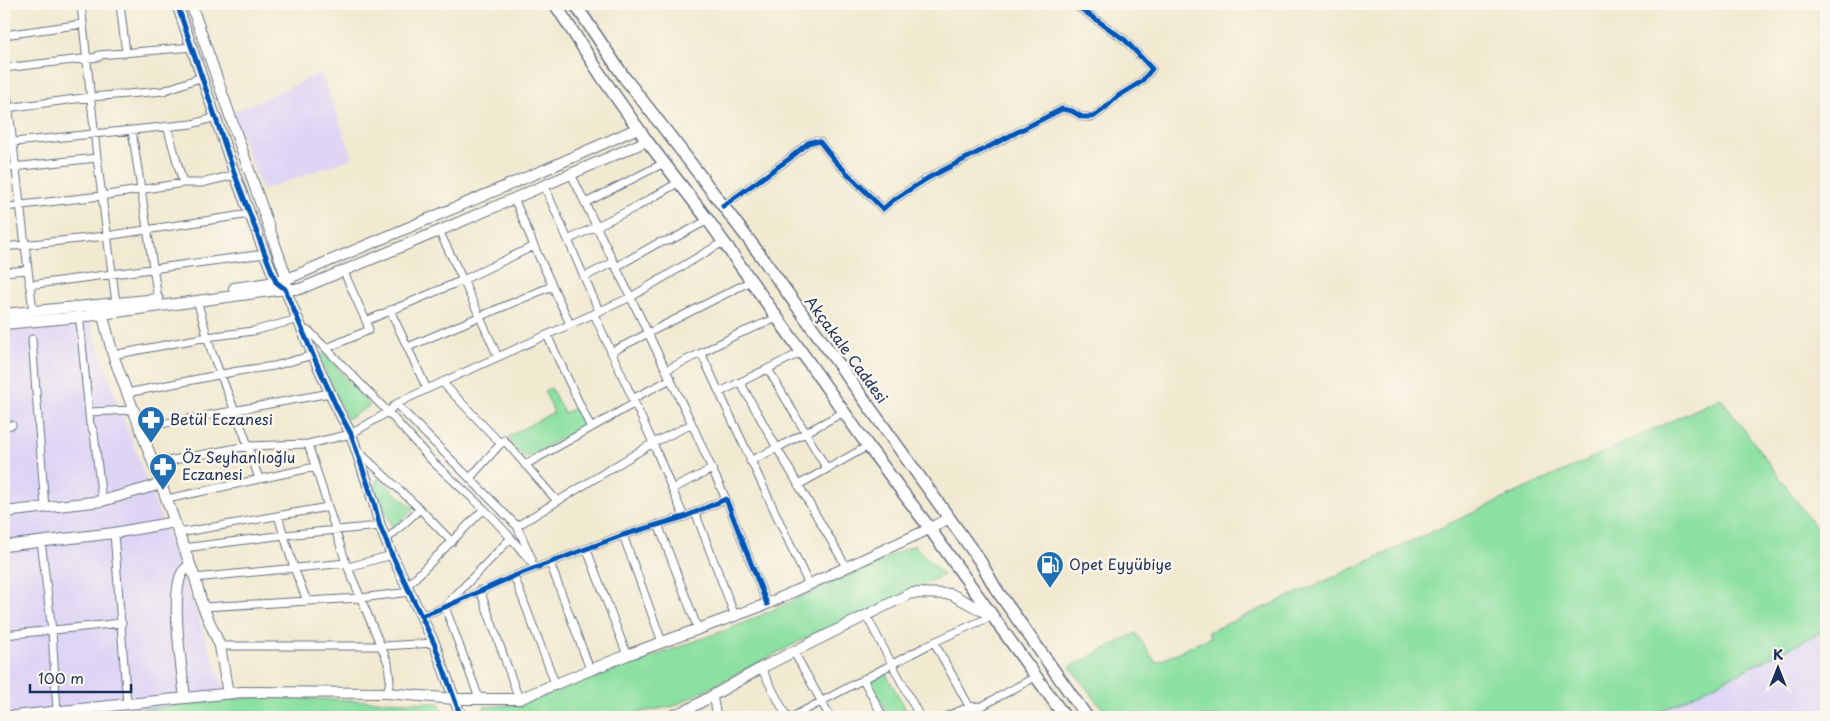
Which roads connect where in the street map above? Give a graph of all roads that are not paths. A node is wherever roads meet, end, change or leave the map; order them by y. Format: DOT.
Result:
graph roads {
  1 [pos="80,4"];
  2 [pos="120,4"];
  3 [pos="177,4"];
  4 [pos="191,4"];
  5 [pos="554,4"];
  6 [pos="574,4"];
  7 [pos="1074,4"];
  8 [pos="83,24"];
  9 [pos="4,35"];
  10 [pos="193,47"];
  11 [pos="126,53"];
  12 [pos="87,58"];
  13 [pos="4,69"];
  14 [pos="202,77"];
  15 [pos="91,96"];
  16 [pos="6,108"];
  17 [pos="217,117"];
  18 [pos="167,126"];
  19 [pos="638,128"];
  20 [pos="132,131"];
  21 [pos="94,133"];
  22 [pos="647,140"];
  23 [pos="4,142"];
  24 [pos="12,142"];
  25 [pos="97,158"];
  26 [pos="664,163"];
  27 [pos="15,167"];
  28 [pos="4,168"];
  29 [pos="571,174"];
  30 [pos="235,175"];
  31 [pos="679,182"];
  32 [pos="183,183"];
  33 [pos="544,185"];
  34 [pos="142,190"];
  35 [pos="101,196"];
  36 [pos="514,198"];
  37 [pos="585,202"];
  38 [pos="20,205"];
  39 [pos="4,206"];
  40 [pos="723,206"];
  41 [pos="250,214"];
  42 [pos="708,220"];
  43 [pos="597,227"];
  44 [pos="148,230"];
  45 [pos="439,231"];
  46 [pos="106,236"];
  47 [pos="568,240"];
  48 [pos="723,242"];
  49 [pos="24,244"];
  50 [pos="534,246"];
  51 [pos="4,247"];
  52 [pos="265,254"];
  53 [pos="615,265"];
  54 [pos="153,268"];
  55 [pos="28,270"];
  56 [pos="343,270"];
  57 [pos="4,272"];
  58 [pos="111,274"];
  59 [pos="584,277"];
  60 [pos="463,280"];
  61 [pos="751,280"];
  62 [pos="283,283"];
  63 [pos="29,286"];
  64 [pos="552,286"];
  65 [pos="631,297"];
  66 [pos="158,299"];
  67 [pos="197,300"];
  68 [pos="116,303"];
  69 [pos="101,309"];
  70 [pos="390,310"];
  71 [pos="33,311"];
  72 [pos="79,312"];
  73 [pos="597,313"];
  74 [pos="4,314"];
  75 [pos="480,316"];
  76 [pos="777,318"];
  77 [pos="366,321"];
  78 [pos="4,324"];
  79 [pos="301,324"];
  80 [pos="570,324"];
  81 [pos="649,334"];
  82 [pos="547,335"];
  83 [pos="208,337"];
  84 [pos="32,339"];
  85 [pos="408,347"];
  86 [pos="326,348"];
  87 [pos="611,352"];
  88 [pos="802,352"];
  89 [pos="701,353"];
  90 [pos="313,355"];
  91 [pos="113,356"];
  92 [pos="498,357"];
  93 [pos="768,368"];
  94 [pos="666,370"];
  95 [pos="220,375"];
  96 [pos="671,379"];
  97 [pos="442,382"];
  98 [pos="740,382"];
  99 [pos="427,389"];
  100 [pos="720,392"];
  101 [pos="127,393"];
  102 [pos="330,393"];
  103 [pos="634,401"];
  104 [pos="396,404"];
  105 [pos="133,410"];
  106 [pos="89,412"];
  107 [pos="234,412"];
  108 [pos="388,412"];
  109 [pos="844,412"];
  110 [pos="692,424"];
  111 [pos="12,425"];
  112 [pos="4,426"];
  113 [pos="139,428"];
  114 [pos="591,428"];
  115 [pos="806,432"];
  116 [pos="351,434"];
  117 [pos="653,443"];
  118 [pos="308,444"];
  119 [pos="501,444"];
  120 [pos="248,446"];
  121 [pos="354,446"];
  122 [pos="868,446"];
  123 [pos="777,448"];
  124 [pos="750,461"];
  125 [pos="152,464"];
  126 [pos="525,465"];
  127 [pos="315,467"];
  128 [pos="712,469"];
  129 [pos="827,469"];
  130 [pos="470,478"];
  131 [pos="259,479"];
  132 [pos="161,484"];
  133 [pos="798,485"];
  134 [pos="672,488"];
  135 [pos="167,499"];
  136 [pos="726,499"];
  137 [pos="102,501"];
  138 [pos="557,501"];
  139 [pos="328,507"];
  140 [pos="45,508"];
  141 [pos="420,509"];
  142 [pos="484,509"];
  143 [pos="4,512"];
  144 [pos="695,512"];
  145 [pos="278,516"];
  146 [pos="684,517"];
  147 [pos="949,518"];
  148 [pos="175,522"];
  149 [pos="658,524"];
  150 [pos="380,526"];
  151 [pos="517,526"];
  152 [pos="930,529"];
  153 [pos="335,530"];
  154 [pos="114,533"];
  155 [pos="179,533"];
  156 [pos="284,535"];
  157 [pos="622,535"];
  158 [pos="511,538"];
  159 [pos="386,540"];
  160 [pos="41,541"];
  161 [pos="452,542"];
  162 [pos="4,546"];
  163 [pos="184,548"];
  164 [pos="587,550"];
  165 [pos="392,556"];
  166 [pos="550,563"];
  167 [pos="190,565"];
  168 [pos="347,565"];
  169 [pos="294,568"];
  170 [pos="536,568"];
  171 [pos="846,568"];
  172 [pos="514,576"];
  173 [pos="195,578"];
  174 [pos="809,585"];
  175 [pos="408,589"];
  176 [pos="480,590"];
  177 [pos="360,598"];
  178 [pos="308,601"];
  179 [pos="766,604"];
  180 [pos="203,607"];
  181 [pos="445,607"];
  182 [pos="866,615"];
  183 [pos="421,616"];
  184 [pos="734,616"];
  185 [pos="992,616"];
  186 [pos="122,623"];
  187 [pos="698,629"];
  188 [pos="52,631"];
  189 [pos="4,635"];
  190 [pos="662,642"];
  191 [pos="934,642"];
  192 [pos="434,643"];
  193 [pos="220,646"];
  194 [pos="382,646"];
  195 [pos="794,652"];
  196 [pos="627,655"];
  197 [pos="893,665"];
  198 [pos="761,668"];
  199 [pos="590,669"];
  200 [pos="1035,677"];
  201 [pos="863,679"];
  202 [pos="555,683"];
  203 [pos="387,693"];
  204 [pos="228,694"];
  205 [pos="713,695"];
  206 [pos="185,698"];
  207 [pos="479,698"];
  208 [pos="455,699"];
  209 [pos="519,699"];
  210 [pos="822,702"];
  211 [pos="127,704"];
  212 [pos="969,707"];
  213 [pos="57,712"];
  214 [pos="690,713"];
  215 [pos="5,717"];
  216 [pos="461,717"];
  217 [pos="668,717"];
  218 [pos="696,717"];
  219 [pos="717,717"];
  220 [pos="787,717"];
  221 [pos="792,717"];
  222 [pos="830,717"];
  223 [pos="883,717"];
  224 [pos="920,717"];
  225 [pos="945,717"];
  226 [pos="975,717"];
  227 [pos="1065,717"];
  228 [pos="1087,717"];
  1 -- 8 [label="street"];
  2 -- 11 [label="street"];
  3 -- 10 [label="main road"];
  4 -- 62 [label="main road"];
  5 -- 19 [label="main road"];
  6 -- 40 [label="main road, Akçakale Caddesi"];
  7 -- 40 [label="street"];
  8 -- 9 [label="street"];
  8 -- 12 [label="street"];
  10 -- 11 [label="street"];
  10 -- 14 [label="main road"];
  11 -- 12 [label="street"];
  12 -- 13 [label="street"];
  12 -- 15 [label="street"];
  13 -- 16 [label="street"];
  14 -- 15 [label="street"];
  14 -- 17 [label="main road"];
  15 -- 16 [label="street"];
  15 -- 21 [label="street"];
  16 -- 24 [label="street"];
  17 -- 18 [label="street"];
  17 -- 30 [label="main road"];
  18 -- 20 [label="street"];
  18 -- 32 [label="street"];
  19 -- 22 [label="main road"];
  19 -- 62 [label="main road"];
  20 -- 21 [label="street"];
  20 -- 34 [label="street"];
  21 -- 24 [label="street"];
  21 -- 25 [label="street"];
  22 -- 26 [label="main road"];
  22 -- 29 [label="main road"];
  23 -- 24 [label="street"];
  24 -- 27 [label="street"];
  25 -- 27 [label="street"];
  25 -- 35 [label="street"];
  26 -- 31 [label="main road"];
  26 -- 37 [label="street"];
  27 -- 28 [label="street"];
  27 -- 38 [label="street"];
  29 -- 33 [label="main road"];
  29 -- 37 [label="street"];
  30 -- 32 [label="street"];
  30 -- 41 [label="main road"];
  31 -- 42 [label="main road"];
  31 -- 43 [label="street"];
  32 -- 34 [label="street"];
  33 -- 36 [label="main road"];
  33 -- 47 [label="street"];
  34 -- 35 [label="street"];
  34 -- 44 [label="street"];
  35 -- 38 [label="street"];
  35 -- 46 [label="street"];
  36 -- 45 [label="main road"];
  36 -- 50 [label="street"];
  37 -- 43 [label="street"];
  38 -- 39 [label="street"];
  38 -- 49 [label="street"];
  40 -- 147 [label="main road, Akçakale Caddesi"];
  41 -- 44 [label="street"];
  41 -- 52 [label="main road"];
  42 -- 48 [label="main road"];
  42 -- 53 [label="street"];
  43 -- 47 [label="street"];
  43 -- 53 [label="street"];
  44 -- 46 [label="street"];
  44 -- 54 [label="street"];
  45 -- 56 [label="main road"];
  45 -- 60 [label="street"];
  46 -- 49 [label="street"];
  46 -- 58 [label="street"];
  47 -- 59 [label="street"];
  48 -- 61 [label="main road"];
  48 -- 65 [label="street"];
  49 -- 51 [label="street"];
  49 -- 55 [label="street"];
  50 -- 60 [label="street"];
  50 -- 64 [label="street"];
  52 -- 54 [label="street"];
  52 -- 62 [label="main road"];
  53 -- 59 [label="street"];
  53 -- 65 [label="street"];
  54 -- 58 [label="street"];
  54 -- 66 [label="street"];
  55 -- 57 [label="street"];
  55 -- 63 [label="street"];
  56 -- 62 [label="main road"];
  56 -- 77 [label="street"];
  58 -- 63 [label="street"];
  58 -- 68 [label="street"];
  59 -- 73 [label="street"];
  60 -- 70 [label="street"];
  60 -- 75 [label="street"];
  61 -- 76 [label="main road"];
  61 -- 81 [label="street"];
  62 -- 66 [label="main road"];
  62 -- 67 [label="main road"];
  62 -- 79 [label="main road"];
  63 -- 71 [label="street"];
  64 -- 75 [label="street"];
  64 -- 80 [label="street"];
  65 -- 73 [label="street"];
  65 -- 81 [label="street"];
  66 -- 68 [label="main road"];
  67 -- 69 [label="main road"];
  67 -- 83 [label="street"];
  68 -- 69 [label="main road"];
  69 -- 72 [label="main road"];
  69 -- 91 [label="main road"];
  70 -- 77 [label="street"];
  70 -- 85 [label="street"];
  71 -- 72 [label="main road"];
  71 -- 74 [label="main road"];
  72 -- 78 [label="main road"];
  72 -- 106 [label="street"];
  73 -- 80 [label="street"];
  73 -- 87 [label="street"];
  75 -- 85 [label="street"];
  75 -- 92 [label="street"];
  76 -- 88 [label="main road"];
  76 -- 89 [label="street"];
  77 -- 86 [label="street"];
  79 -- 83 [label="street"];
  79 -- 86 [label="street"];
  79 -- 90 [label="main road"];
  80 -- 82 [label="street"];
  81 -- 87 [label="street"];
  81 -- 94 [label="street"];
  82 -- 92 [label="street"];
  82 -- 114 [label="street"];
  83 -- 91 [label="street"];
  83 -- 95 [label="street"];
  84 -- 140 [label="street"];
  85 -- 99 [label="street"];
  86 -- 108 [label="street"];
  87 -- 103 [label="street"];
  88 -- 93 [label="street"];
  88 -- 109 [label="main road"];
  89 -- 94 [label="street"];
  89 -- 100 [label="street"];
  90 -- 95 [label="street"];
  90 -- 102 [label="main road"];
  91 -- 101 [label="main road"];
  92 -- 97 [label="street"];
  93 -- 98 [label="street"];
  93 -- 115 [label="street"];
  94 -- 96 [label="street"];
  95 -- 101 [label="street"];
  95 -- 107 [label="street"];
  96 -- 103 [label="street"];
  96 -- 110 [label="street"];
  97 -- 99 [label="street"];
  97 -- 119 [label="street"];
  98 -- 100 [label="street"];
  98 -- 123 [label="street"];
  99 -- 104 [label="street"];
  100 -- 124 [label="street"];
  101 -- 105 [label="main road"];
  102 -- 107 [label="street"];
  102 -- 116 [label="main road"];
  103 -- 114 [label="street"];
  103 -- 117 [label="street"];
  104 -- 108 [label="street"];
  104 -- 130 [label="street"];
  105 -- 106 [label="street"];
  105 -- 113 [label="main road"];
  106 -- 137 [label="street"];
  107 -- 113 [label="street"];
  107 -- 120 [label="street"];
  108 -- 116 [label="street"];
  108 -- 142 [label="street"];
  109 -- 115 [label="street"];
  109 -- 122 [label="main road"];
  110 -- 117 [label="street"];
  110 -- 128 [label="street"];
  111 -- 112 [label="street"];
  113 -- 125 [label="main road"];
  114 -- 126 [label="street"];
  115 -- 123 [label="street"];
  115 -- 129 [label="street"];
  116 -- 118 [label="street"];
  116 -- 121 [label="main road"];
  117 -- 134 [label="street"];
  117 -- 138 [label="street"];
  118 -- 120 [label="street"];
  118 -- 127 [label="street"];
  119 -- 126 [label="street"];
  119 -- 130 [label="street"];
  120 -- 125 [label="street"];
  120 -- 131 [label="street"];
  121 -- 141 [label="street"];
  121 -- 150 [label="main road"];
  122 -- 129 [label="street"];
  122 -- 152 [label="main road"];
  123 -- 124 [label="street"];
  123 -- 133 [label="street"];
  124 -- 174 [label="street"];
  125 -- 132 [label="main road"];
  126 -- 138 [label="street"];
  127 -- 131 [label="street"];
  127 -- 139 [label="street"];
  128 -- 134 [label="street"];
  128 -- 136 [label="street"];
  129 -- 133 [label="street"];
  130 -- 151 [label="street"];
  131 -- 135 [label="street"];
  132 -- 135 [label="main road"];
  132 -- 137 [label="main road"];
  133 -- 171 [label="street"];
  134 -- 146 [label="street"];
  135 -- 148 [label="main road"];
  136 -- 144 [label="street"];
  136 -- 179 [label="street"];
  137 -- 140 [label="main road"];
  138 -- 151 [label="street"];
  139 -- 145 [label="street"];
  139 -- 153 [label="street"];
  140 -- 143 [label="main road"];
  141 -- 159 [label="street"];
  141 -- 161 [label="street"];
  142 -- 158 [label="street"];
  142 -- 161 [label="street"];
  144 -- 146 [label="street"];
  144 -- 184 [label="street"];
  145 -- 155 [label="street"];
  145 -- 156 [label="street"];
  146 -- 149 [label="street"];
  147 -- 152 [label="main road"];
  147 -- 228 [label="main road, Akçakale Caddesi"];
  148 -- 154 [label="main road"];
  148 -- 155 [label="main road"];
  149 -- 157 [label="street"];
  149 -- 187 [label="street"];
  150 -- 153 [label="street"];
  150 -- 159 [label="main road"];
  151 -- 170 [label="street"];
  152 -- 171 [label="main road"];
  152 -- 185 [label="main road"];
  153 -- 156 [label="street"];
  153 -- 168 [label="street"];
  154 -- 160 [label="main road"];
  154 -- 186 [label="street"];
  155 -- 163 [label="main road"];
  156 -- 163 [label="street"];
  156 -- 169 [label="street"];
  157 -- 164 [label="street"];
  157 -- 190 [label="street"];
  158 -- 170 [label="street"];
  158 -- 181 [label="street"];
  159 -- 165 [label="main road"];
  160 -- 162 [label="main road"];
  160 -- 188 [label="street"];
  161 -- 175 [label="street"];
  163 -- 167 [label="main road"];
  164 -- 166 [label="street"];
  164 -- 196 [label="street"];
  165 -- 168 [label="street"];
  165 -- 175 [label="main road"];
  166 -- 170 [label="street"];
  166 -- 199 [label="street"];
  167 -- 173 [label="main road"];
  167 -- 206 [label="main road"];
  168 -- 169 [label="street"];
  168 -- 177 [label="street"];
  169 -- 173 [label="street"];
  169 -- 178 [label="street"];
  170 -- 172 [label="street"];
  171 -- 174 [label="main road"];
  172 -- 176 [label="street"];
  172 -- 202 [label="street"];
  173 -- 180 [label="main road"];
  174 -- 179 [label="main road"];
  175 -- 177 [label="street"];
  175 -- 183 [label="main road"];
  176 -- 181 [label="street"];
  176 -- 209 [label="street"];
  177 -- 178 [label="street"];
  177 -- 194 [label="street"];
  178 -- 180 [label="street"];
  179 -- 184 [label="main road"];
  180 -- 193 [label="main road"];
  181 -- 183 [label="street"];
  181 -- 207 [label="street"];
  182 -- 185 [label="main road"];
  182 -- 195 [label="main road"];
  182 -- 197 [label="street"];
  183 -- 192 [label="main road"];
  184 -- 187 [label="main road"];
  185 -- 191 [label="street"];
  185 -- 200 [label="main road"];
  186 -- 188 [label="street"];
  186 -- 211 [label="street"];
  187 -- 190 [label="main road"];
  188 -- 189 [label="street"];
  188 -- 213 [label="street"];
  190 -- 196 [label="main road"];
  191 -- 197 [label="street"];
  191 -- 212 [label="street"];
  192 -- 194 [label="street"];
  192 -- 208 [label="main road"];
  193 -- 194 [label="street"];
  193 -- 204 [label="main road"];
  194 -- 203 [label="street"];
  195 -- 198 [label="main road"];
  195 -- 210 [label="street"];
  196 -- 199 [label="main road"];
  197 -- 201 [label="street"];
  197 -- 224 [label="street"];
  198 -- 205 [label="main road"];
  198 -- 220 [label="street"];
  199 -- 202 [label="main road"];
  200 -- 212 [label="street"];
  200 -- 227 [label="main road"];
  201 -- 210 [label="street"];
  201 -- 223 [label="street"];
  202 -- 209 [label="main road"];
  203 -- 204 [label="main road"];
  203 -- 208 [label="main road"];
  204 -- 206 [label="main road"];
  205 -- 214 [label="main road"];
  205 -- 219 [label="street"];
  206 -- 211 [label="main road"];
  207 -- 208 [label="main road"];
  207 -- 209 [label="main road"];
  208 -- 216 [label="main road"];
  210 -- 221 [label="street"];
  210 -- 222 [label="street"];
  211 -- 213 [label="main road"];
  212 -- 225 [label="street"];
  212 -- 226 [label="street"];
  213 -- 215 [label="main road"];
  214 -- 217 [label="main road"];
  214 -- 218 [label="street"];
}
